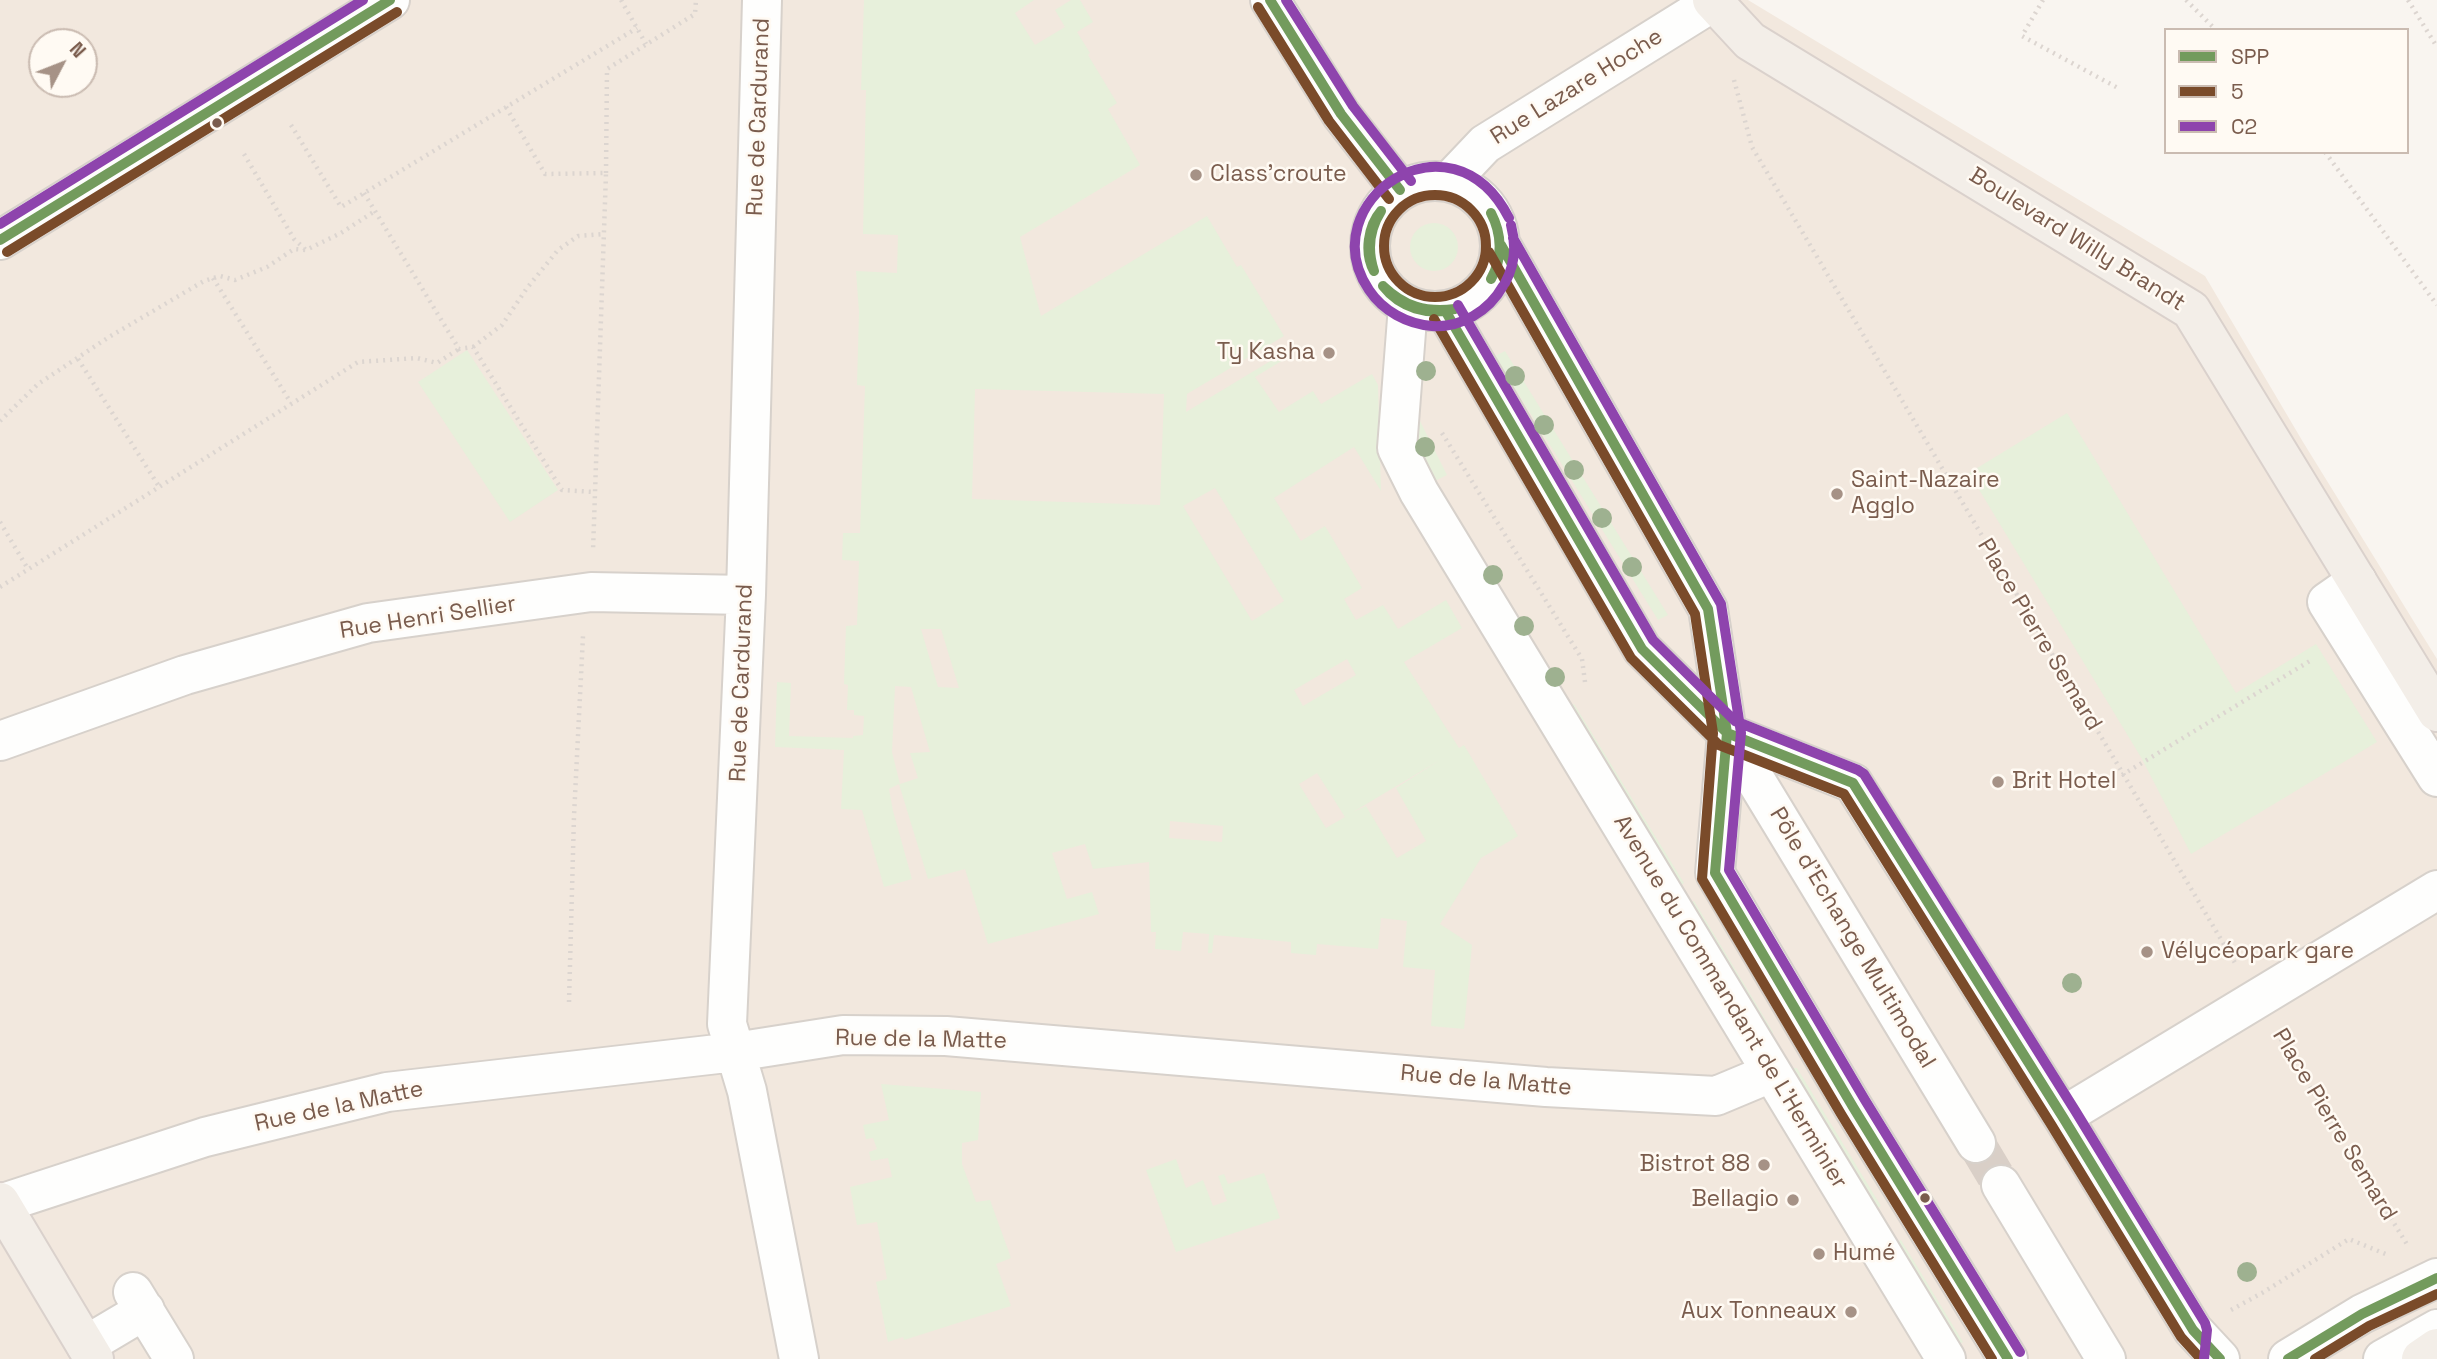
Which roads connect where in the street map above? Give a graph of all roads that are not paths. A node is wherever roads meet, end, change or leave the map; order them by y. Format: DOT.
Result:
graph roads {
  1 [pos="390,0"];
  2 [pos="762,0"];
  3 [pos="1270,0"];
  4 [pos="1713,1"];
  5 [pos="1449,182"];
  6 [pos="1400,190"];
  7 [pos="0,240"];
  8 [pos="1501,246"];
  9 [pos="1408,306"];
  10 [pos="1446,312"];
  11 [pos="2357,581"];
  12 [pos="746,594"];
  13 [pos="2437,712"];
  14 [pos="1727,733"];
  15 [pos="0,741"];
  16 [pos="2437,777"];
  17 [pos="2437,890"];
  18 [pos="735,1052"];
  19 [pos="1771,1073"];
  20 [pos="2075,1109"];
  21 [pos="1976,1143"];
  22 [pos="2001,1185"];
  23 [pos="0,1203"];
  24 [pos="2424,1265"];
  25 [pos="2437,1329"];
  26 [pos="2191,1344"];
  27 [pos="2437,1348"];
  28 [pos="90,1352"];
  29 [pos="174,1359"];
  30 [pos="799,1359"];
  31 [pos="1946,1359"];
  32 [pos="2008,1359"];
  33 [pos="2106,1359"];
  34 [pos="2220,1359"];
  35 [pos="2288,1359"];
  36 [pos="2383,1359"];
  37 [pos="2421,1359"];
  1 -- 7 [label="street"];
  2 -- 12 [label="street, Rue de Cardurand"];
  3 -- 6 [label="street"];
  4 -- 5 [label="street, Rue Lazare Hoche"];
  4 -- 11 [label="main road, Boulevard Willy Brandt"];
  5 -- 6 [label="street"];
  5 -- 8 [label="street"];
  6 -- 9 [label="street"];
  8 -- 10 [label="street"];
  8 -- 14 [label="street"];
  9 -- 10 [label="street"];
  9 -- 19 [label="street, Avenue du Commandant de L'Herminier"];
  10 -- 14 [label="street"];
  11 -- 13 [label="main road, Boulevard Willy Brandt"];
  11 -- 16 [label="street"];
  12 -- 15 [label="street, Rue Henri Sellier"];
  12 -- 18 [label="street, Rue de Cardurand"];
  14 -- 21 [label="street, Pôle d'Echange Multimodal"];
  14 -- 26 [label="street"];
  14 -- 32 [label="street"];
  17 -- 20 [label="street"];
  18 -- 19 [label="street, Rue de la Matte"];
  18 -- 23 [label="street, Rue de la Matte"];
  18 -- 30 [label="street, Rue de Cardurand"];
  19 -- 31 [label="street, Avenue du Commandant de L'Herminier"];
  22 -- 33 [label="street"];
  23 -- 28 [label="main road"];
  24 -- 35 [label="street"];
  25 -- 36 [label="street"];
  26 -- 34 [label="street"];
  27 -- 37 [label="main road"];
  28 -- 29 [label="street"];
}
